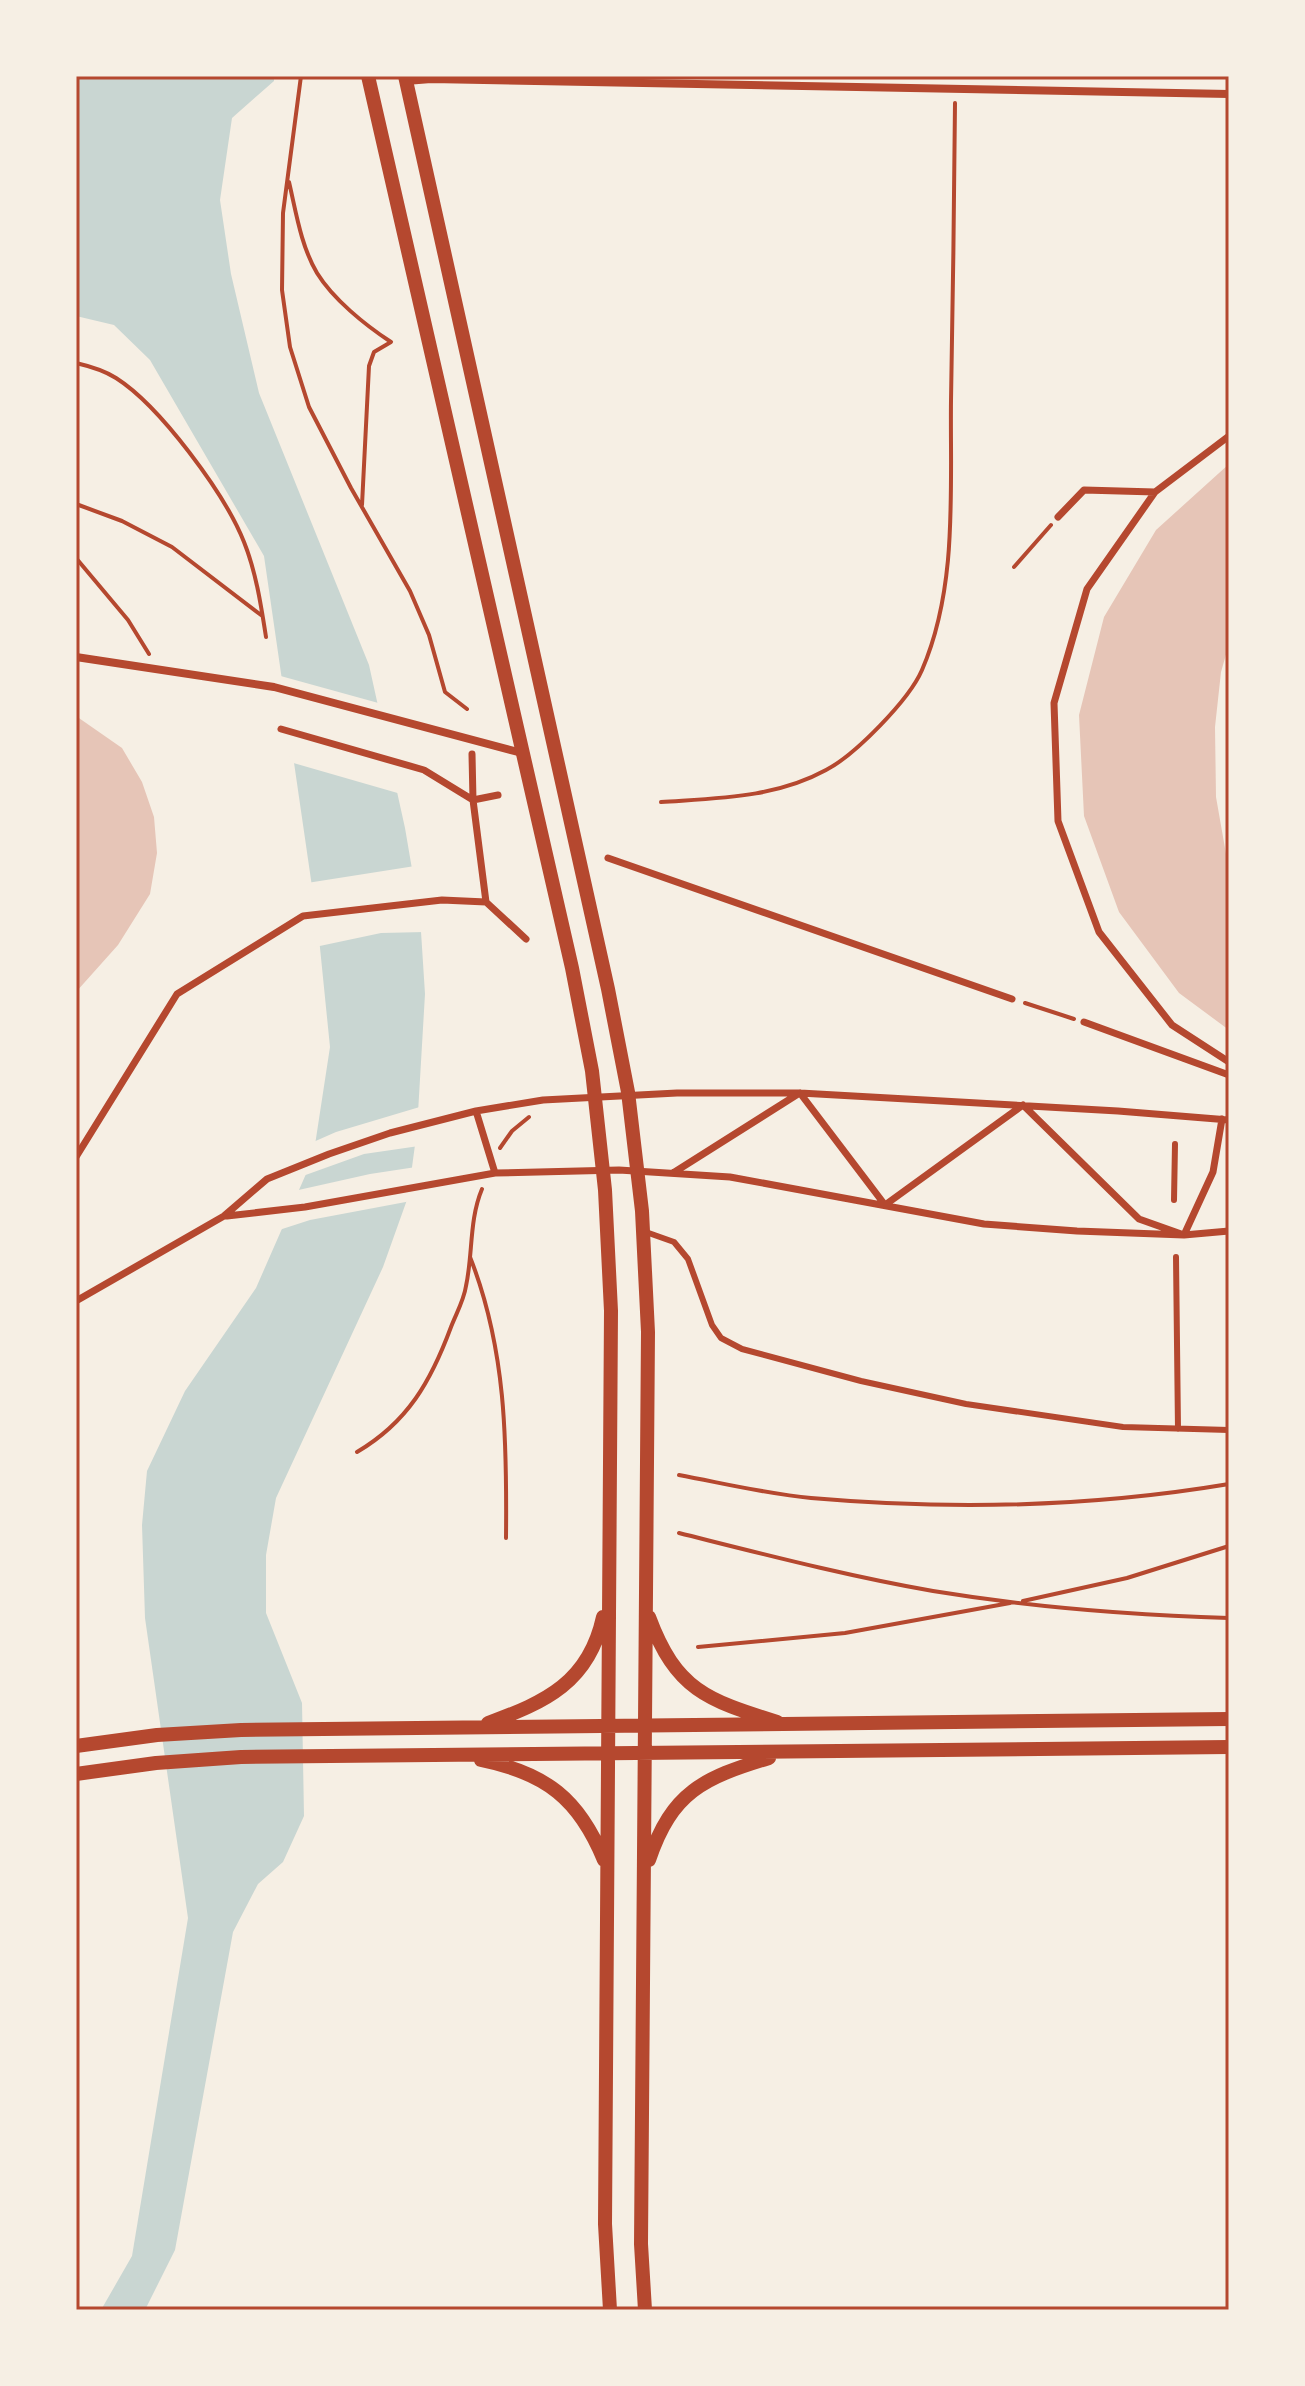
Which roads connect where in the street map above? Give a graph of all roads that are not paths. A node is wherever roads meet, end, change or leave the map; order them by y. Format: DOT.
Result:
graph roads {
  1 [pos="368,76"];
  2 [pos="405,78"];
  3 [pos="1229,94"];
  4 [pos="1229,436"];
  5 [pos="1155,492"];
  6 [pos="1058,517"];
  7 [pos="76,657"];
  8 [pos="281,729"];
  9 [pos="522,753"];
  10 [pos="472,754"];
  11 [pos="498,795"];
  12 [pos="473,800"];
  13 [pos="608,858"];
  14 [pos="486,902"];
  15 [pos="526,939"];
  16 [pos="1012,999"];
  17 [pos="1084,1022"];
  18 [pos="1229,1062"];
  19 [pos="1229,1075"];
  20 [pos="800,1093"];
  21 [pos="1023,1105"];
  22 [pos="476,1111"];
  23 [pos="1225,1120"];
  24 [pos="1175,1144"];
  25 [pos="76,1157"];
  26 [pos="495,1173"];
  27 [pos="673,1173"];
  28 [pos="1174,1200"];
  29 [pos="885,1205"];
  30 [pos="224,1216"];
  31 [pos="643,1231"];
  32 [pos="1229,1231"];
  33 [pos="1184,1235"];
  34 [pos="1176,1257"];
  35 [pos="76,1301"];
  36 [pos="1178,1429"];
  37 [pos="1229,1430"];
  38 [pos="609,1589"];
  39 [pos="646,1607"];
  40 [pos="1229,1719"];
  41 [pos="789,1725"];
  42 [pos="609,1727"];
  43 [pos="645,1727"];
  44 [pos="477,1728"];
  45 [pos="76,1746"];
  46 [pos="1229,1747"];
  47 [pos="787,1753"];
  48 [pos="608,1754"];
  49 [pos="645,1754"];
  50 [pos="453,1755"];
  51 [pos="76,1774"];
  52 [pos="607,1870"];
  53 [pos="644,1875"];
  54 [pos="610,2310"];
  55 [pos="645,2310"];
  1 -- 9 [label="street"];
  2 -- 3 [label="street"];
  2 -- 31 [label="street"];
  4 -- 5 [label="street"];
  5 -- 6 [label="street"];
  5 -- 18 [label="street"];
  7 -- 9 [label="street"];
  8 -- 12 [label="street"];
  9 -- 38 [label="street"];
  10 -- 12 [label="street"];
  11 -- 12 [label="street"];
  12 -- 14 [label="street"];
  13 -- 16 [label="street"];
  14 -- 15 [label="street"];
  14 -- 25 [label="street"];
  17 -- 19 [label="street"];
  20 -- 21 [label="street"];
  20 -- 22 [label="street"];
  20 -- 27 [label="street"];
  20 -- 29 [label="street"];
  21 -- 23 [label="street"];
  21 -- 29 [label="street"];
  21 -- 33 [label="street"];
  22 -- 26 [label="street"];
  22 -- 30 [label="street"];
  23 -- 33 [label="street"];
  24 -- 28 [label="lane"];
  26 -- 27 [label="street"];
  26 -- 30 [label="street"];
  27 -- 29 [label="street"];
  29 -- 33 [label="street"];
  30 -- 35 [label="street"];
  31 -- 36 [label="lane"];
  31 -- 39 [label="street"];
  32 -- 33 [label="street"];
  34 -- 36 [label="lane"];
  36 -- 37 [label="lane"];
  38 -- 42 [label="street"];
  38 -- 44 [label="street"];
  39 -- 41 [label="street"];
  39 -- 43 [label="street"];
  40 -- 41 [label="street"];
  41 -- 43 [label="street"];
  42 -- 43 [label="street"];
  42 -- 44 [label="street"];
  42 -- 48 [label="street"];
  43 -- 49 [label="street"];
  44 -- 45 [label="street"];
  46 -- 47 [label="street"];
  47 -- 49 [label="street"];
  47 -- 53 [label="street"];
  48 -- 49 [label="street"];
  48 -- 50 [label="street"];
  48 -- 52 [label="street"];
  49 -- 53 [label="street"];
  50 -- 51 [label="street"];
  50 -- 52 [label="street"];
  52 -- 54 [label="street"];
  53 -- 55 [label="street"];
}
